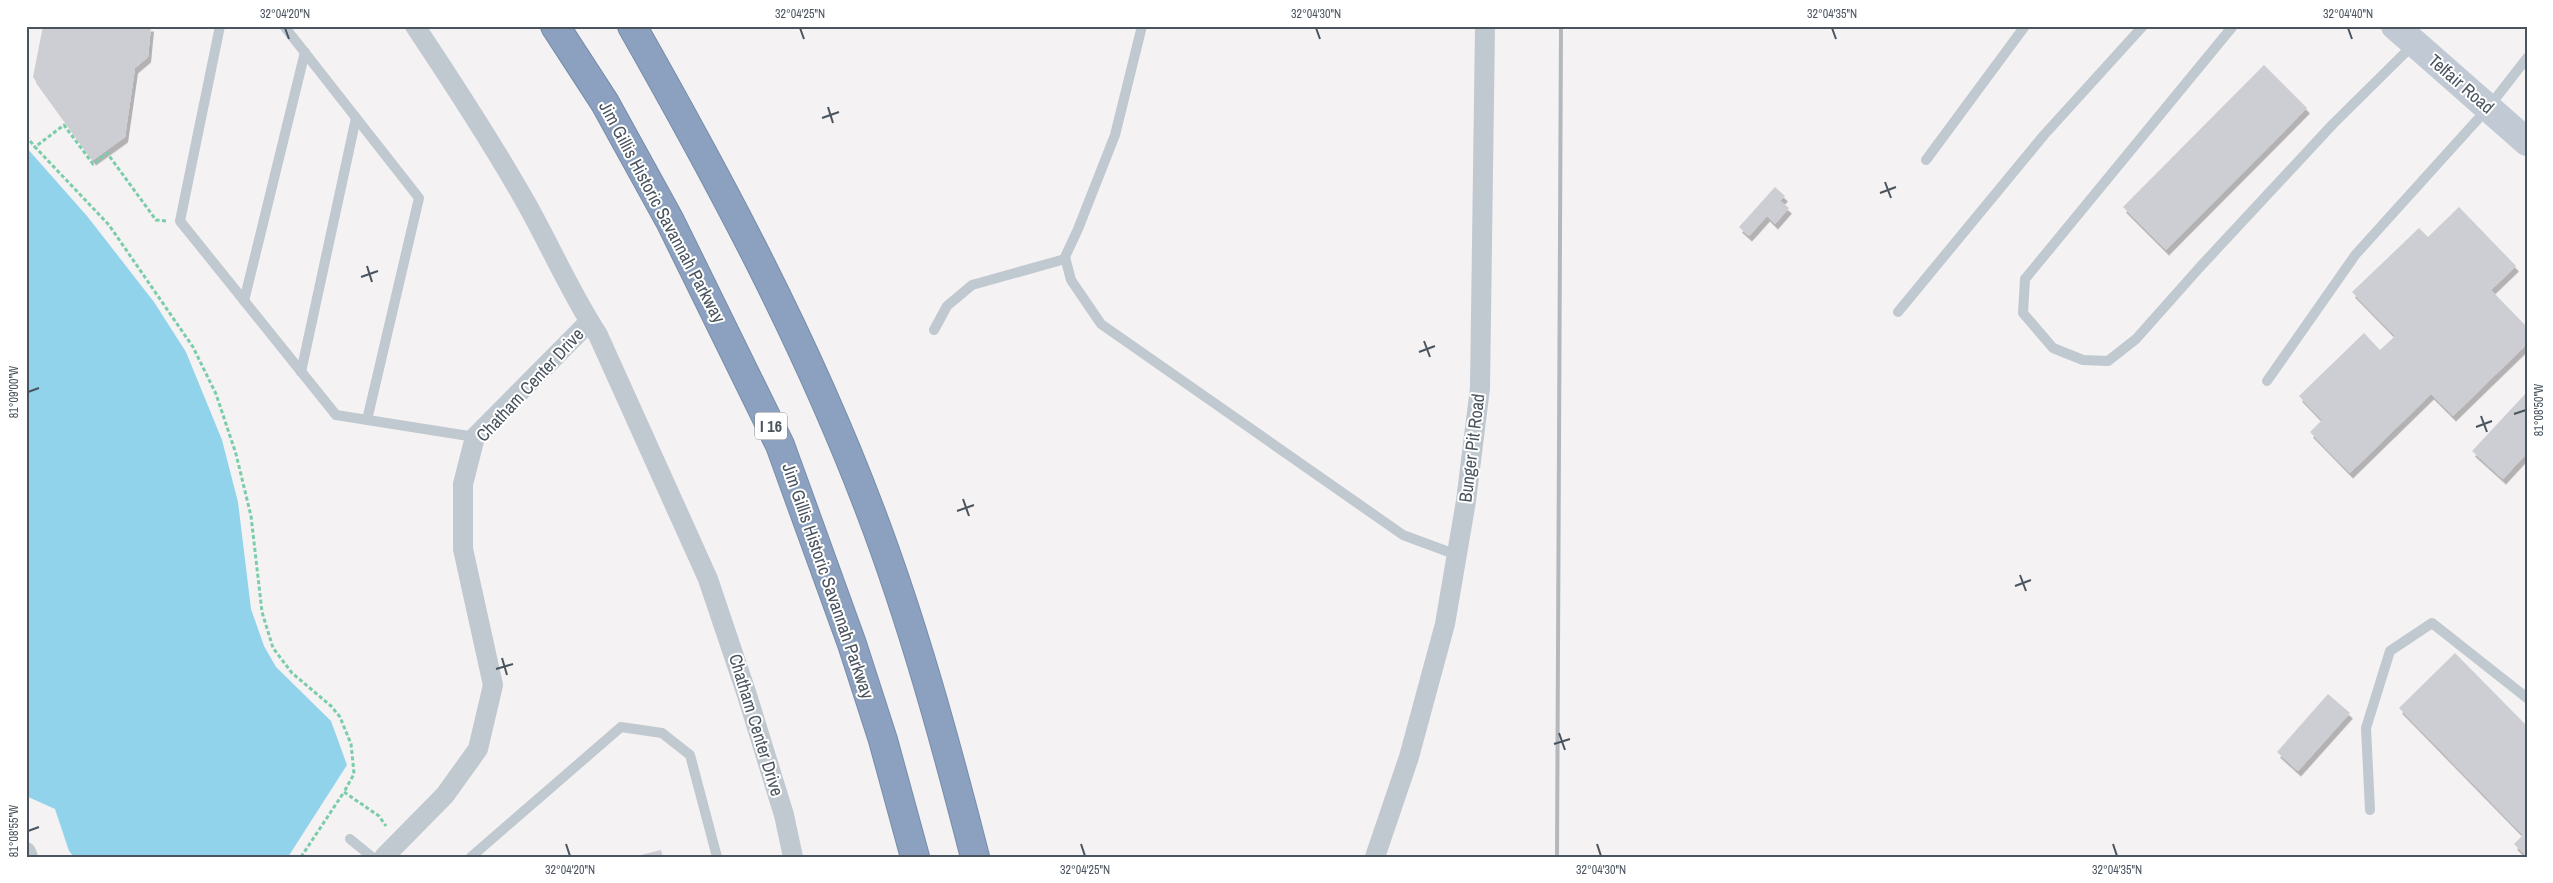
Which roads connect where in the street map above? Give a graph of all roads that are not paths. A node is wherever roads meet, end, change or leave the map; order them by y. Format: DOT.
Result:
graph roads {
  1 [pos="220,26"];
  2 [pos="284,26"];
  3 [pos="415,26"];
  4 [pos="555,26"];
  5 [pos="632,26"];
  6 [pos="1142,26"];
  7 [pos="1485,26"];
  8 [pos="2025,26"];
  9 [pos="2143,26"];
  10 [pos="2233,26"];
  11 [pos="2405,35"];
  12 [pos="305,52"];
  13 [pos="2527,58"];
  14 [pos="2488,108"];
  15 [pos="356,118"];
  16 [pos="2527,142"];
  17 [pos="1926,160"];
  18 [pos="1065,259"];
  19 [pos="244,301"];
  20 [pos="1898,312"];
  21 [pos="589,322"];
  22 [pos="934,330"];
  23 [pos="302,372"];
  24 [pos="2266,381"];
  25 [pos="367,420"];
  26 [pos="475,437"];
  27 [pos="1457,554"];
  28 [pos="2527,698"];
  29 [pos="2370,810"];
  30 [pos="350,839"];
  31 [pos="26,852"];
  32 [pos="28,857"];
  33 [pos="372,857"];
  34 [pos="384,857"];
  35 [pos="471,857"];
  36 [pos="717,857"];
  37 [pos="793,857"];
  38 [pos="915,857"];
  39 [pos="975,857"];
  40 [pos="1375,857"];
  1 -- 19 [label="lane"];
  2 -- 12 [label="lane"];
  3 -- 21 [label="street, Chatham Center Drive"];
  4 -- 38 [label="highway, Jim Gillis Historic Savannah Parkway / I 16"];
  5 -- 39 [label="highway"];
  6 -- 18 [label="lane"];
  7 -- 27 [label="street, Bunger Pit Road"];
  8 -- 17 [label="lane"];
  9 -- 20 [label="lane"];
  10 -- 11 [label="lane"];
  11 -- 14 [label="street, Telfair Road"];
  12 -- 15 [label="lane"];
  12 -- 19 [label="lane"];
  13 -- 14 [label="lane"];
  14 -- 16 [label="street, Telfair Road"];
  14 -- 24 [label="lane"];
  15 -- 23 [label="lane"];
  15 -- 25 [label="lane"];
  18 -- 22 [label="lane"];
  18 -- 27 [label="lane"];
  19 -- 23 [label="lane"];
  21 -- 26 [label="street, Chatham Center Drive"];
  21 -- 37 [label="street, Chatham Center Drive"];
  23 -- 25 [label="lane"];
  25 -- 26 [label="lane"];
  26 -- 34 [label="street, Chatham Center Drive"];
  27 -- 40 [label="street, Bunger Pit Road"];
  28 -- 29 [label="lane"];
  30 -- 33 [label="lane"];
  31 -- 32 [label="street"];
  35 -- 36 [label="lane"];
}
